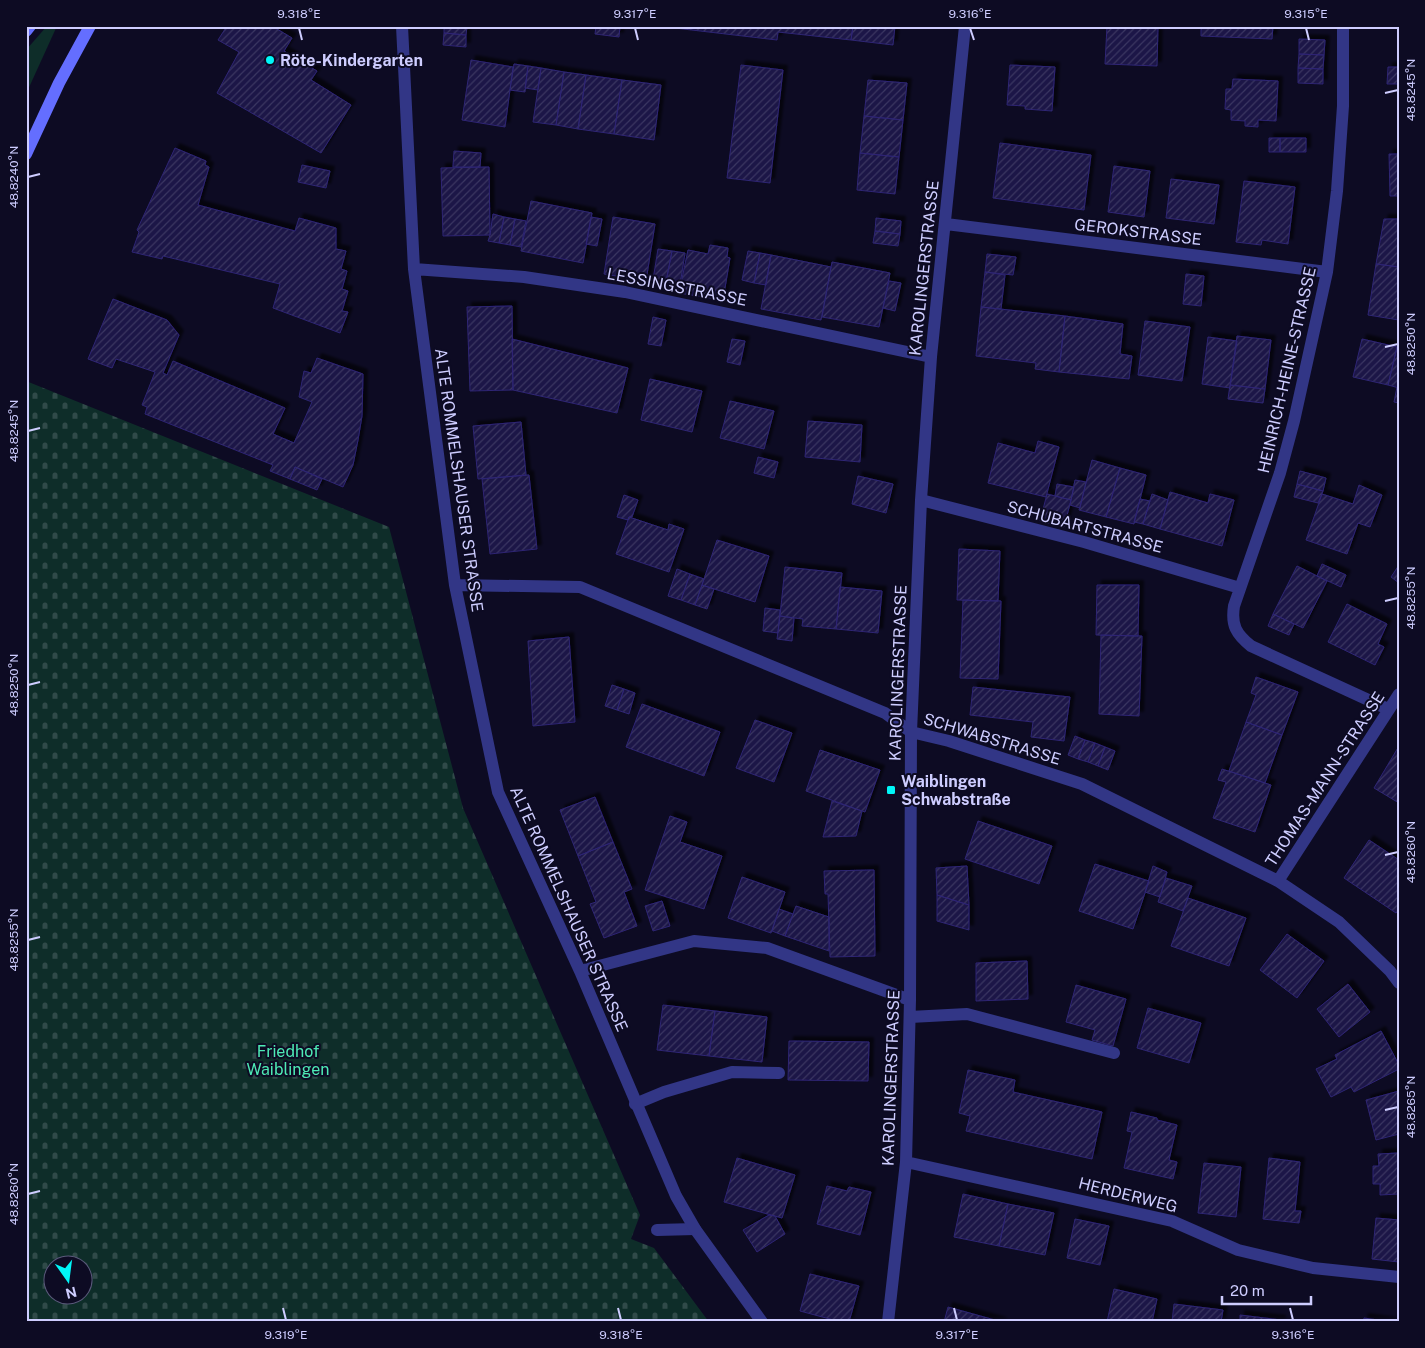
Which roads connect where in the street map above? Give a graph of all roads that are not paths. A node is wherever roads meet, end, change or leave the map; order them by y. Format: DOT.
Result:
graph roads {
  1 [pos="30,26"];
  2 [pos="90,26"];
  3 [pos="402,26"];
  4 [pos="965,26"];
  5 [pos="1343,26"];
  6 [pos="26,31"];
  7 [pos="26,154"];
  8 [pos="946,224"];
  9 [pos="414,269"];
  10 [pos="1327,272"];
  11 [pos="931,357"];
  12 [pos="922,500"];
  13 [pos="455,585"];
  14 [pos="1240,588"];
  15 [pos="1399,694"];
  16 [pos="1388,709"];
  17 [pos="911,732"];
  18 [pos="1278,881"];
  19 [pos="580,971"];
  20 [pos="1399,983"];
  21 [pos="910,1000"];
  22 [pos="910,1017"];
  23 [pos="1114,1053"];
  24 [pos="778,1073"];
  25 [pos="636,1104"];
  26 [pos="906,1162"];
  27 [pos="657,1230"];
  28 [pos="695,1230"];
  29 [pos="1399,1277"];
  30 [pos="762,1322"];
  31 [pos="888,1322"];
  1 -- 6 [label="main road"];
  2 -- 7 [label="main road"];
  3 -- 9 [label="street, ALTE ROMMELSHAUSER STRASSE"];
  4 -- 8 [label="street, KAROLINGERSTRASSE"];
  5 -- 10 [label="street, HEINRICH-HEINE-STRASSE"];
  8 -- 10 [label="street, GEROKSTRASSE"];
  8 -- 11 [label="street, KAROLINGERSTRASSE"];
  9 -- 11 [label="street, LESSINGSTRASSE"];
  9 -- 13 [label="street, ALTE ROMMELSHAUSER STRASSE"];
  10 -- 14 [label="street, HEINRICH-HEINE-STRASSE"];
  11 -- 12 [label="street, KAROLINGERSTRASSE"];
  12 -- 14 [label="street, SCHUBARTSTRASSE"];
  12 -- 17 [label="street, KAROLINGERSTRASSE"];
  13 -- 17 [label="street, SCHWABSTRASSE"];
  13 -- 19 [label="street, ALTE ROMMELSHAUSER STRASSE"];
  14 -- 16 [label="street, HEINRICH-HEINE-STRASSE"];
  15 -- 16 [label="street, THOMAS-MANN-STRASSE"];
  16 -- 18 [label="street, THOMAS-MANN-STRASSE"];
  17 -- 18 [label="street, SCHWABSTRASSE"];
  17 -- 21 [label="street, KAROLINGERSTRASSE"];
  18 -- 20 [label="street, SCHWABSTRASSE"];
  19 -- 21 [label="street"];
  19 -- 25 [label="street, ALTE ROMMELSHAUSER STRASSE"];
  21 -- 22 [label="street, KAROLINGERSTRASSE"];
  22 -- 23 [label="street"];
  22 -- 26 [label="street, KAROLINGERSTRASSE"];
  24 -- 25 [label="street"];
  25 -- 28 [label="street, ALTE ROMMELSHAUSER STRASSE"];
  26 -- 29 [label="street, HERDERWEG"];
  26 -- 31 [label="street, KAROLINGERSTRASSE"];
  27 -- 28 [label="street"];
  28 -- 30 [label="street, ALTE ROMMELSHAUSER STRASSE"];
}
